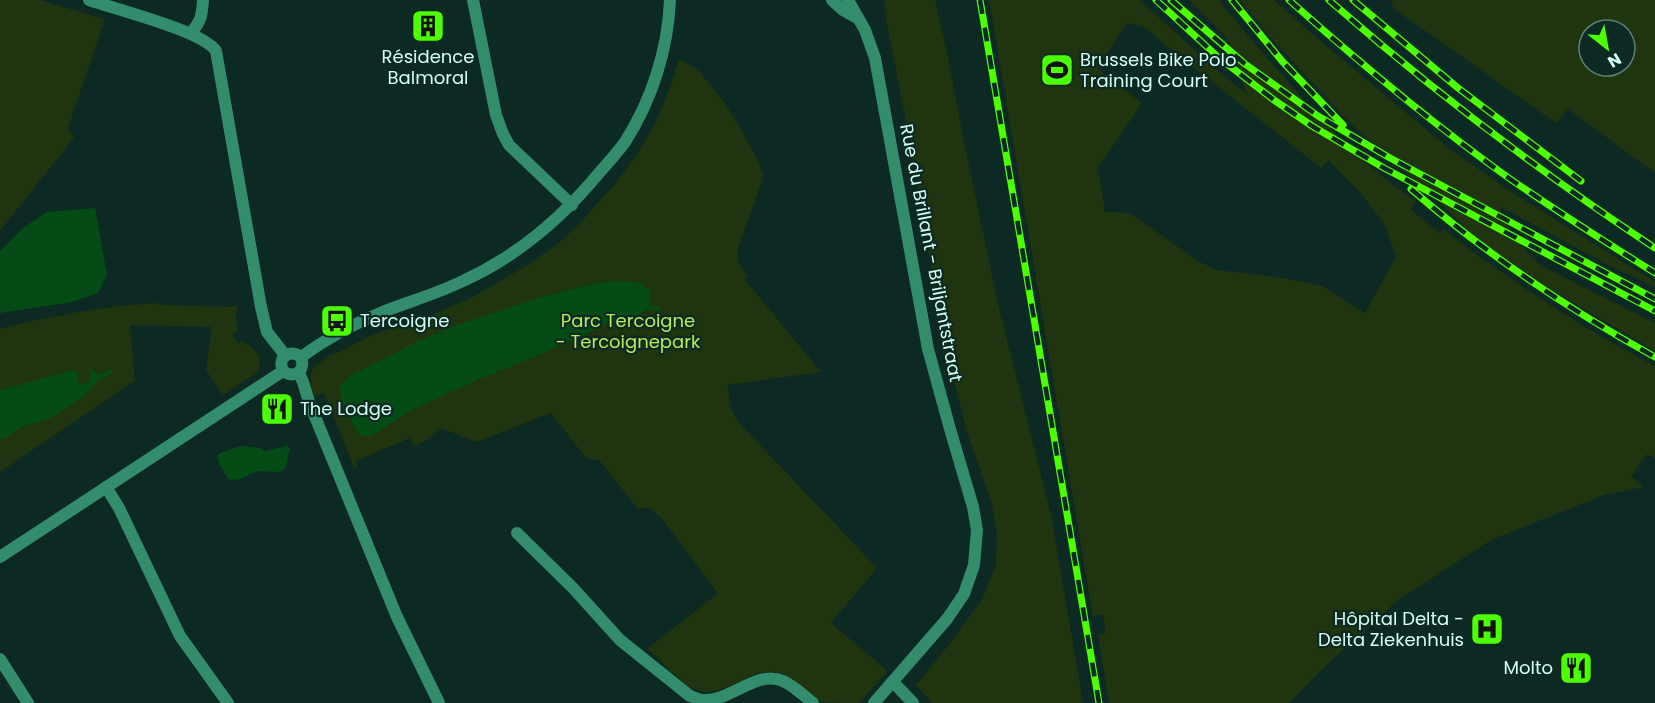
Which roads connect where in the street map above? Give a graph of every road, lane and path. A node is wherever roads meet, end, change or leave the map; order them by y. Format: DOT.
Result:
graph roads {
  1 [pos="89,0"];
  2 [pos="203,0"];
  3 [pos="473,0"];
  4 [pos="670,0"];
  5 [pos="832,0"];
  6 [pos="848,0"];
  7 [pos="860,20"];
  8 [pos="191,33"];
  9 [pos="572,205"];
  10 [pos="285,355"];
  11 [pos="301,357"];
  12 [pos="283,371"];
  13 [pos="299,373"];
  14 [pos="106,488"];
  15 [pos="517,533"];
  16 [pos="0,557"];
  17 [pos="0,659"];
  18 [pos="893,682"];
  19 [pos="28,703"];
  20 [pos="228,703"];
  21 [pos="438,703"];
  22 [pos="813,703"];
  23 [pos="874,703"];
  24 [pos="913,703"];
  1 -- 8 [label="street"];
  2 -- 8 [label="street"];
  3 -- 9 [label="street"];
  4 -- 9 [label="street"];
  5 -- 7 [label="street"];
  6 -- 7 [label="street, Rue du Brillant - Briljantstraat"];
  7 -- 18 [label="street, Rue du Brillant - Briljantstraat"];
  8 -- 10 [label="street"];
  9 -- 11 [label="street"];
  10 -- 11 [label="street"];
  10 -- 12 [label="street"];
  11 -- 13 [label="street"];
  12 -- 13 [label="street"];
  12 -- 14 [label="street"];
  13 -- 21 [label="street"];
  14 -- 16 [label="street"];
  14 -- 20 [label="street"];
  15 -- 22 [label="street"];
  17 -- 19 [label="street"];
  18 -- 23 [label="street, Rue du Brillant - Briljantstraat"];
  18 -- 24 [label="street"];
}
